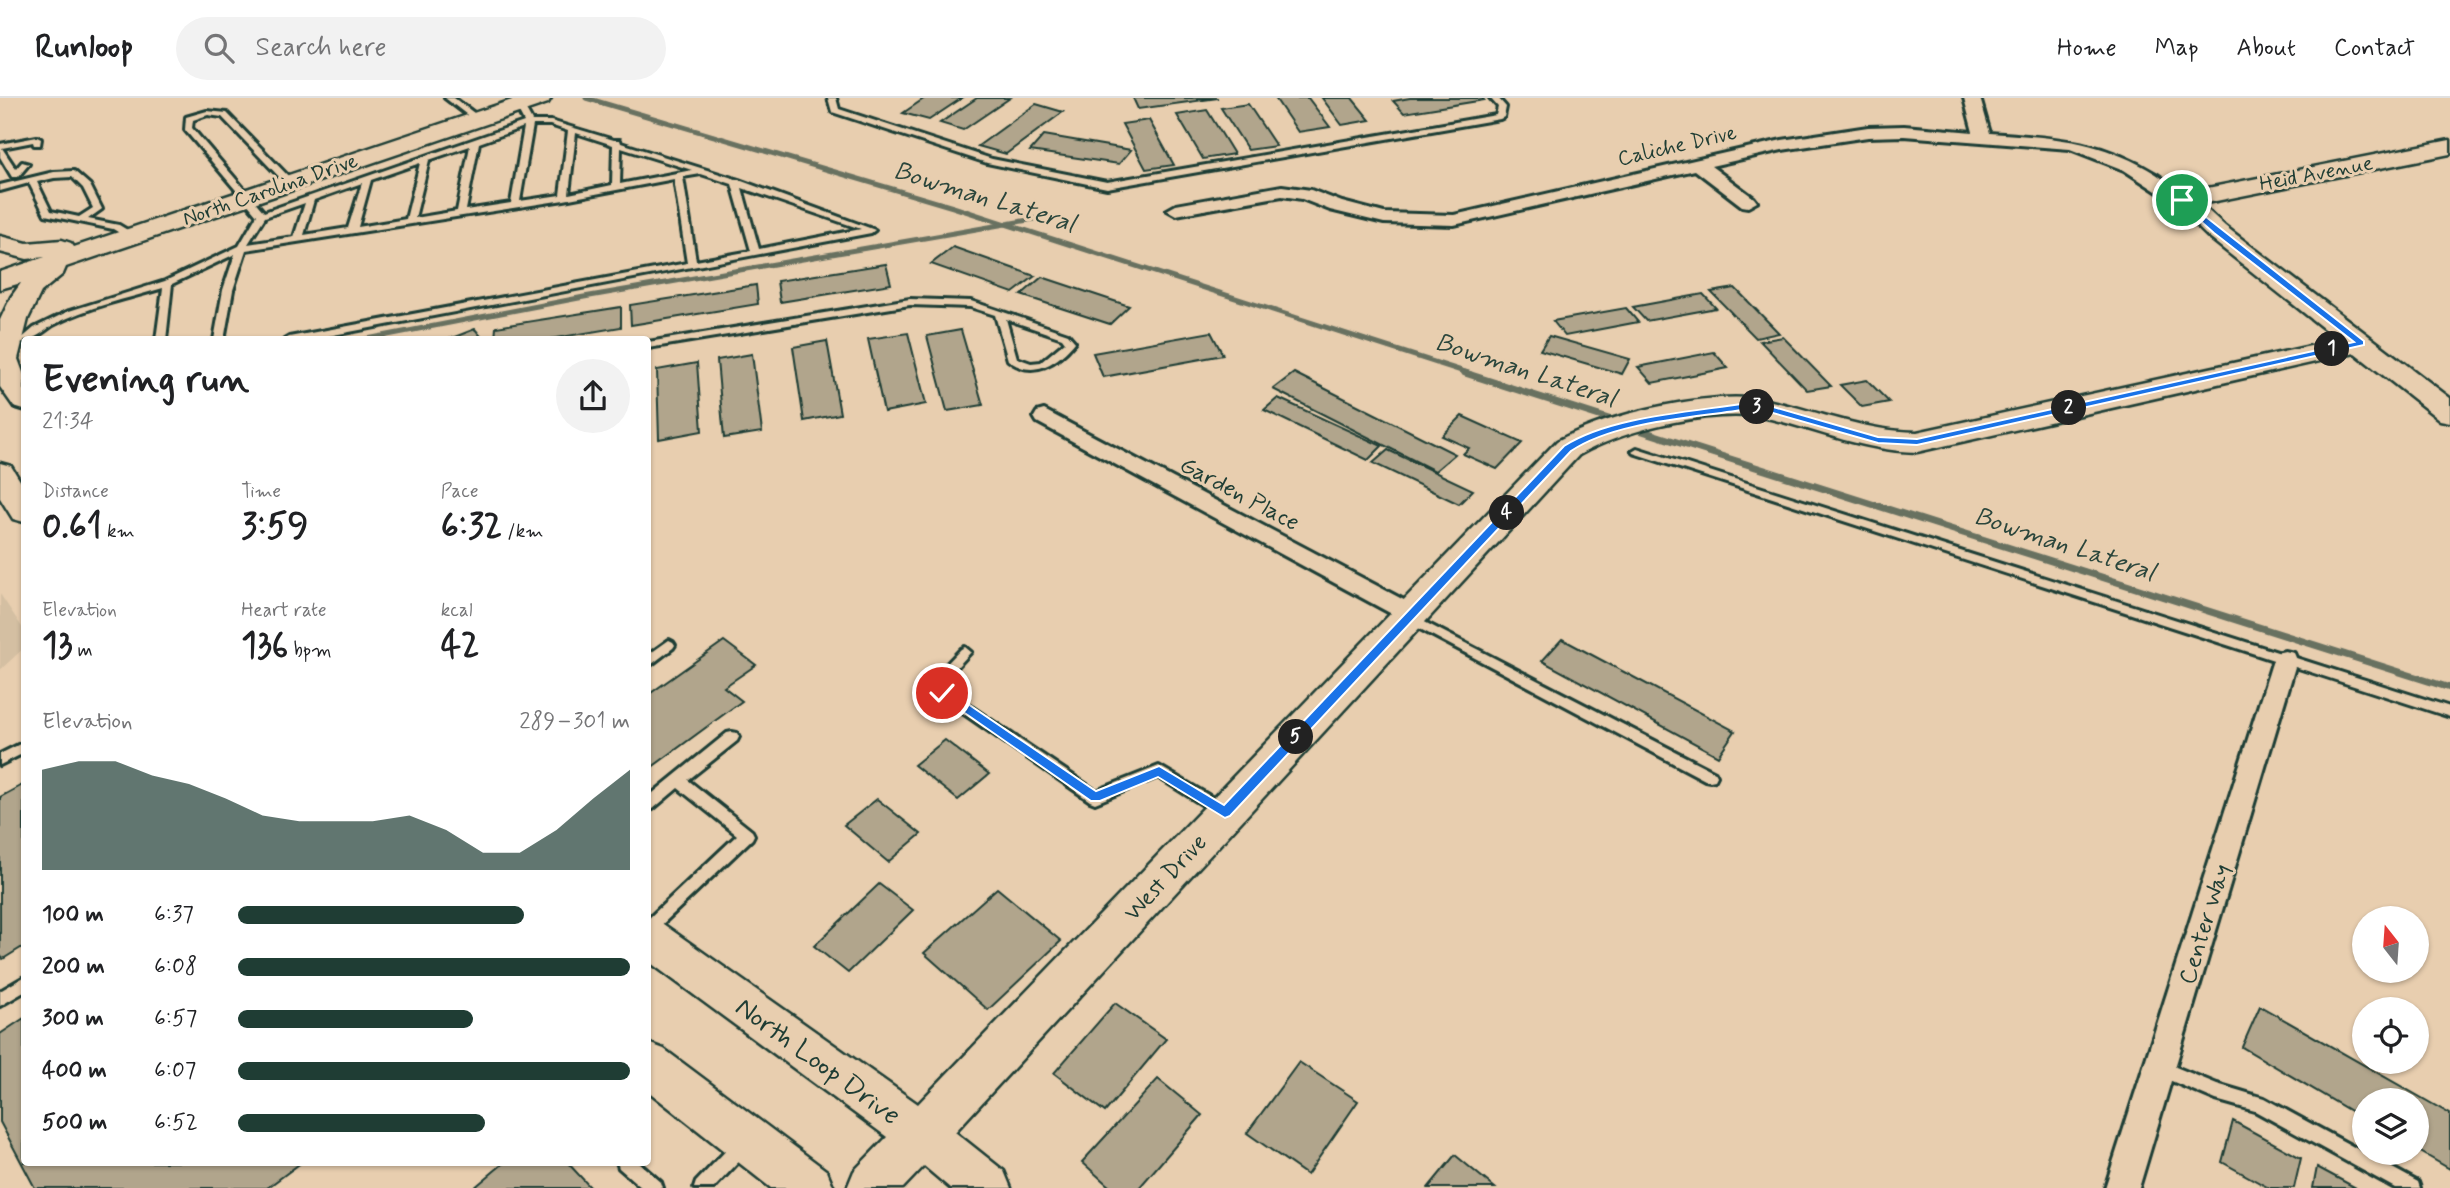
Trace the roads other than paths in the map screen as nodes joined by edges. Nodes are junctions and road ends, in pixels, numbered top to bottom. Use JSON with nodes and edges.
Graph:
{"nodes":[{"id":1,"x":449,"y":98,"type":"edge"},
{"id":2,"x":832,"y":98,"type":"edge"},
{"id":3,"x":1494,"y":98,"type":"edge"},
{"id":4,"x":1972,"y":98,"type":"edge"},
{"id":5,"x":532,"y":106,"type":"edge"},
{"id":6,"x":572,"y":129,"type":"junction"},
{"id":7,"x":476,"y":130,"type":"junction"},
{"id":8,"x":1983,"y":137,"type":"junction"},
{"id":9,"x":617,"y":142,"type":"junction"},
{"id":10,"x":37,"y":143,"type":"dead end"},
{"id":11,"x":1,"y":148,"type":"edge"},
{"id":12,"x":2446,"y":151,"type":"edge"},
{"id":13,"x":425,"y":159,"type":"junction"},
{"id":14,"x":25,"y":164,"type":"dead end"},
{"id":15,"x":1698,"y":164,"type":"junction"},
{"id":16,"x":702,"y":171,"type":"junction"},
{"id":17,"x":678,"y":175,"type":"junction"},
{"id":18,"x":16,"y":179,"type":"junction"},
{"id":19,"x":32,"y":180,"type":"junction"},
{"id":20,"x":367,"y":180,"type":"junction"},
{"id":21,"x":289,"y":182,"type":"junction"},
{"id":22,"x":736,"y":182,"type":"junction"},
{"id":23,"x":616,"y":187,"type":"junction"},
{"id":24,"x":0,"y":188,"type":"edge"},
{"id":25,"x":564,"y":197,"type":"junction"},
{"id":26,"x":310,"y":200,"type":"junction"},
{"id":27,"x":2182,"y":200,"type":"junction"},
{"id":28,"x":1748,"y":202,"type":"dead end"},
{"id":29,"x":515,"y":205,"type":"junction"},
{"id":30,"x":254,"y":206,"type":"junction"},
{"id":31,"x":1175,"y":210,"type":"dead end"},
{"id":32,"x":461,"y":213,"type":"junction"},
{"id":33,"x":80,"y":220,"type":"junction"},
{"id":34,"x":410,"y":222,"type":"junction"},
{"id":35,"x":352,"y":231,"type":"junction"},
{"id":36,"x":131,"y":236,"type":"junction"},
{"id":37,"x":298,"y":239,"type":"junction"},
{"id":38,"x":0,"y":244,"type":"edge"},
{"id":39,"x":241,"y":248,"type":"junction"},
{"id":40,"x":80,"y":253,"type":"junction"},
{"id":41,"x":756,"y":253,"type":"junction"},
{"id":42,"x":692,"y":265,"type":"junction"},
{"id":43,"x":0,"y":281,"type":"edge"},
{"id":44,"x":168,"y":283,"type":"junction"},
{"id":45,"x":999,"y":313,"type":"junction"},
{"id":46,"x":26,"y":336,"type":"edge"},
{"id":47,"x":162,"y":336,"type":"edge"},
{"id":48,"x":220,"y":336,"type":"edge"},
{"id":49,"x":310,"y":336,"type":"edge"},
{"id":50,"x":2361,"y":343,"type":"junction"},
{"id":51,"x":651,"y":345,"type":"edge"},
{"id":52,"x":13,"y":347,"type":"edge"},
{"id":53,"x":21,"y":397,"type":"edge"},
{"id":54,"x":2450,"y":413,"type":"edge"},
{"id":55,"x":1044,"y":417,"type":"dead end"},
{"id":56,"x":1623,"y":440,"type":"junction"},
{"id":57,"x":0,"y":473,"type":"edge"},
{"id":58,"x":21,"y":506,"type":"edge"},
{"id":59,"x":1410,"y":616,"type":"junction"},
{"id":60,"x":669,"y":645,"type":"dead end"},
{"id":61,"x":965,"y":652,"type":"dead end"},
{"id":62,"x":651,"y":659,"type":"edge"},
{"id":63,"x":2285,"y":660,"type":"junction"},
{"id":64,"x":2450,"y":712,"type":"edge"},
{"id":65,"x":732,"y":737,"type":"dead end"},
{"id":66,"x":21,"y":749,"type":"edge"},
{"id":67,"x":0,"y":760,"type":"edge"},
{"id":68,"x":1710,"y":776,"type":"dead end"},
{"id":69,"x":678,"y":780,"type":"junction"},
{"id":70,"x":651,"y":802,"type":"edge"},
{"id":71,"x":1225,"y":812,"type":"junction"},
{"id":72,"x":651,"y":925,"type":"edge"},
{"id":73,"x":651,"y":939,"type":"edge"},
{"id":74,"x":21,"y":986,"type":"edge"},
{"id":75,"x":0,"y":999,"type":"edge"},
{"id":76,"x":651,"y":1066,"type":"edge"},
{"id":77,"x":2161,"y":1069,"type":"junction"},
{"id":78,"x":921,"y":1134,"type":"junction"},
{"id":79,"x":748,"y":1140,"type":"junction"},
{"id":80,"x":630,"y":1166,"type":"edge"},
{"id":81,"x":655,"y":1188,"type":"edge"},
{"id":82,"x":702,"y":1188,"type":"edge"},
{"id":83,"x":810,"y":1188,"type":"edge"},
{"id":84,"x":871,"y":1188,"type":"edge"},
{"id":85,"x":987,"y":1188,"type":"edge"},
{"id":86,"x":2122,"y":1188,"type":"edge"},
{"id":87,"x":2412,"y":1188,"type":"edge"}],
"edges":[{"from":1,"to":7,"type":"lane"},
{"from":2,"to":3,"type":"lane"},
{"from":4,"to":8,"type":"street"},
{"from":5,"to":6,"type":"lane"},
{"from":5,"to":7,"type":"street","name":"North Carolina Drive"},
{"from":5,"to":29,"type":"lane"},
{"from":6,"to":9,"type":"lane"},
{"from":6,"to":25,"type":"lane"},
{"from":7,"to":13,"type":"lane"},
{"from":7,"to":21,"type":"street","name":"North Carolina Drive"},
{"from":7,"to":32,"type":"lane"},
{"from":8,"to":15,"type":"street","name":"Caliche Drive"},
{"from":8,"to":27,"type":"street","name":"Caliche Drive"},
{"from":9,"to":16,"type":"lane"},
{"from":9,"to":23,"type":"lane"},
{"from":10,"to":11,"type":"lane"},
{"from":11,"to":18,"type":"lane"},
{"from":12,"to":27,"type":"street","name":"Heid Avenue"},
{"from":13,"to":20,"type":"lane"},
{"from":13,"to":34,"type":"lane"},
{"from":14,"to":18,"type":"lane"},
{"from":15,"to":28,"type":"street"},
{"from":15,"to":31,"type":"street","name":"Caliche Drive"},
{"from":16,"to":17,"type":"lane"},
{"from":16,"to":22,"type":"lane"},
{"from":17,"to":23,"type":"lane"},
{"from":17,"to":42,"type":"lane"},
{"from":18,"to":19,"type":"lane"},
{"from":18,"to":24,"type":"lane"},
{"from":19,"to":33,"type":"lane"},
{"from":19,"to":33,"type":"lane"},
{"from":20,"to":26,"type":"lane"},
{"from":20,"to":35,"type":"lane"},
{"from":21,"to":30,"type":"street","name":"North Carolina Drive"},
{"from":21,"to":30,"type":"lane"},
{"from":22,"to":41,"type":"lane"},
{"from":22,"to":41,"type":"lane"},
{"from":23,"to":25,"type":"lane"},
{"from":25,"to":29,"type":"lane"},
{"from":26,"to":30,"type":"lane"},
{"from":26,"to":37,"type":"lane"},
{"from":27,"to":50,"type":"street"},
{"from":29,"to":32,"type":"lane"},
{"from":30,"to":36,"type":"street","name":"North Carolina Drive"},
{"from":30,"to":39,"type":"lane"},
{"from":32,"to":34,"type":"lane"},
{"from":33,"to":36,"type":"lane"},
{"from":34,"to":35,"type":"lane"},
{"from":35,"to":37,"type":"lane"},
{"from":36,"to":38,"type":"street"},
{"from":36,"to":40,"type":"street","name":"North Carolina Drive"},
{"from":37,"to":39,"type":"lane"},
{"from":39,"to":44,"type":"lane"},
{"from":39,"to":48,"type":"lane"},
{"from":40,"to":43,"type":"street","name":"North Carolina Drive"},
{"from":40,"to":52,"type":"street"},
{"from":41,"to":42,"type":"lane"},
{"from":42,"to":49,"type":"lane"},
{"from":44,"to":46,"type":"lane"},
{"from":44,"to":47,"type":"lane"},
{"from":45,"to":45,"type":"lane"},
{"from":45,"to":51,"type":"lane"},
{"from":50,"to":54,"type":"street"},
{"from":50,"to":56,"type":"street","name":"West Drive"},
{"from":52,"to":53,"type":"street"},
{"from":55,"to":59,"type":"street","name":"Garden Place"},
{"from":56,"to":59,"type":"street","name":"West Drive"},
{"from":56,"to":63,"type":"lane"},
{"from":57,"to":58,"type":"street"},
{"from":59,"to":68,"type":"lane"},
{"from":59,"to":71,"type":"street","name":"West Drive"},
{"from":60,"to":62,"type":"lane"},
{"from":61,"to":71,"type":"lane"},
{"from":63,"to":64,"type":"lane"},
{"from":63,"to":77,"type":"street","name":"Center Way"},
{"from":65,"to":69,"type":"lane"},
{"from":66,"to":67,"type":"lane"},
{"from":69,"to":70,"type":"lane"},
{"from":69,"to":72,"type":"lane"},
{"from":71,"to":78,"type":"street","name":"West Drive"},
{"from":73,"to":78,"type":"street","name":"North Loop Drive"},
{"from":74,"to":75,"type":"lane"},
{"from":76,"to":79,"type":"street"},
{"from":77,"to":86,"type":"street","name":"Center Way"},
{"from":77,"to":87,"type":"lane"},
{"from":78,"to":84,"type":"street","name":"West Drive"},
{"from":78,"to":85,"type":"street","name":"North Loop Drive"},
{"from":79,"to":82,"type":"lane"},
{"from":79,"to":83,"type":"street"},
{"from":80,"to":81,"type":"lane"}]}
